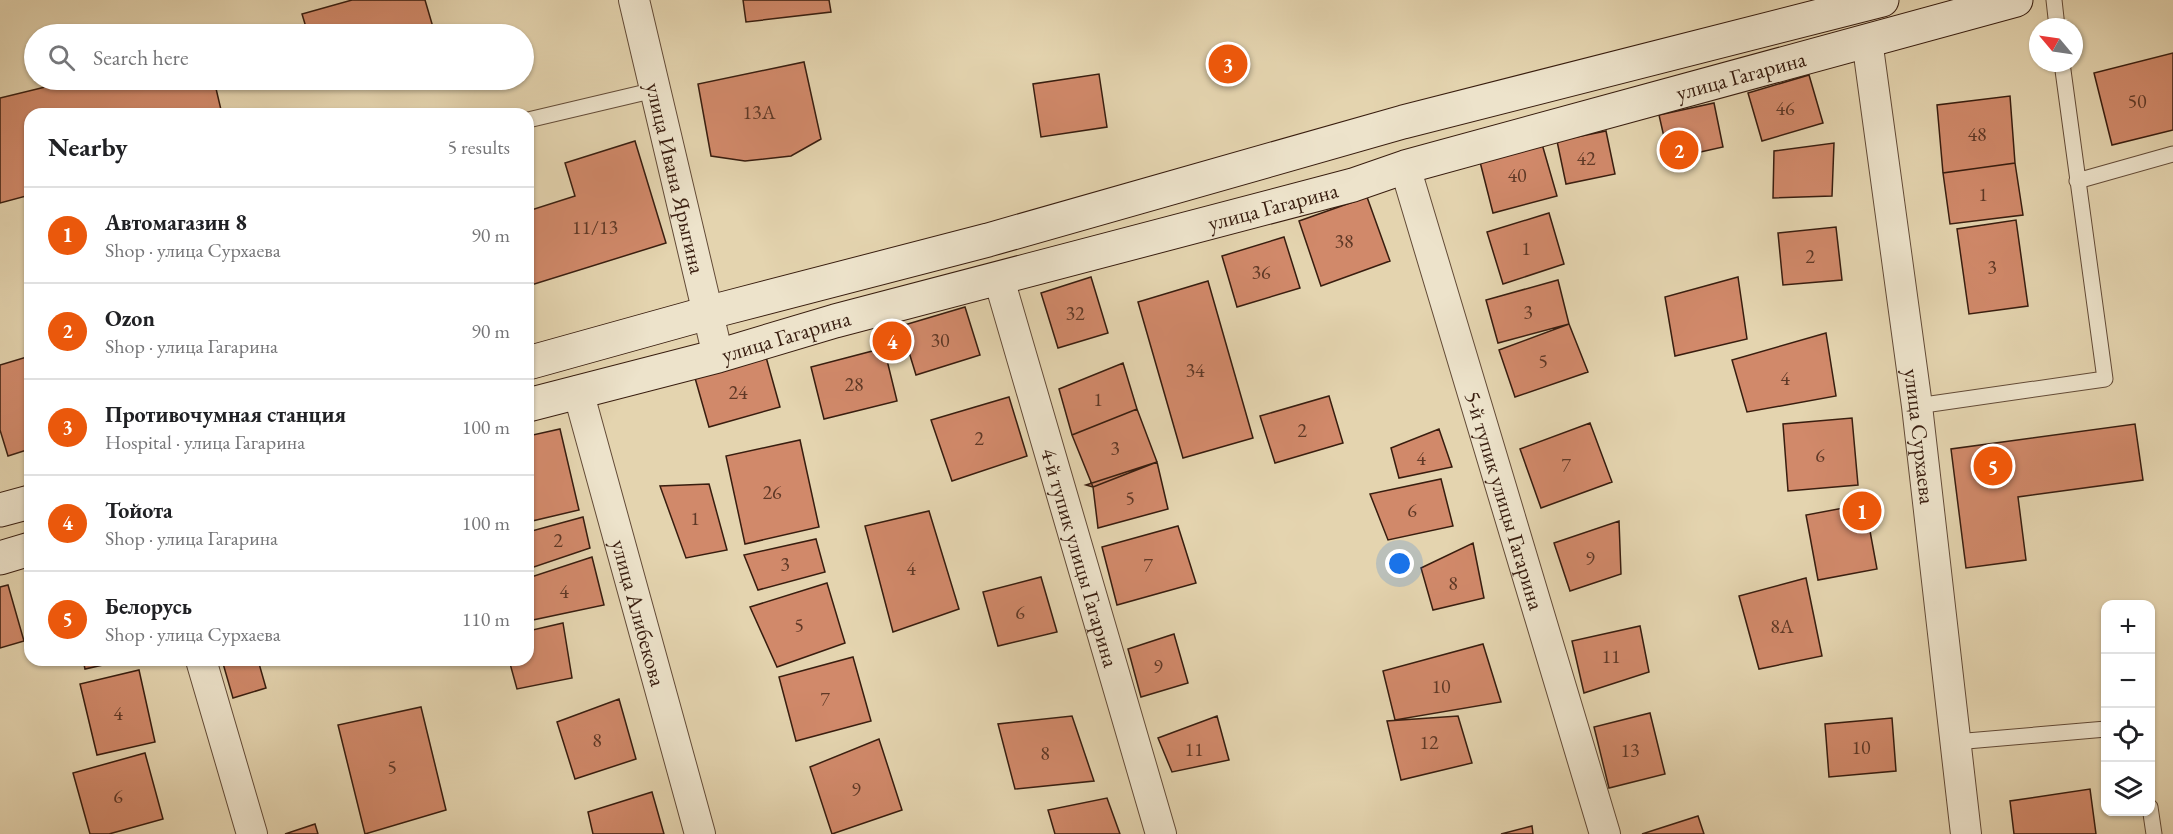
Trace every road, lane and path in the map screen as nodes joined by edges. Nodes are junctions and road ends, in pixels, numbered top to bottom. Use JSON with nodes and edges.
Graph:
{"nodes":[{"id":1,"x":634,"y":0,"type":"edge"},
{"id":2,"x":2016,"y":0,"type":"edge"},
{"id":3,"x":2054,"y":0,"type":"edge"},
{"id":4,"x":1869,"y":15,"type":"edge"},
{"id":5,"x":2056,"y":18,"type":"edge"},
{"id":6,"x":2063,"y":72,"type":"edge"},
{"id":7,"x":655,"y":90,"type":"junction"},
{"id":8,"x":534,"y":119,"type":"edge"},
{"id":9,"x":2173,"y":154,"type":"edge"},
{"id":10,"x":1405,"y":167,"type":"junction"},
{"id":11,"x":2077,"y":181,"type":"junction"},
{"id":12,"x":999,"y":279,"type":"junction"},
{"id":13,"x":707,"y":313,"type":"junction"},
{"id":14,"x":718,"y":356,"type":"junction"},
{"id":15,"x":534,"y":361,"type":"edge"},
{"id":16,"x":578,"y":391,"type":"junction"},
{"id":17,"x":534,"y":403,"type":"edge"},
{"id":18,"x":1917,"y":406,"type":"junction"},
{"id":19,"x":24,"y":504,"type":"edge"},
{"id":20,"x":0,"y":510,"type":"edge"},
{"id":21,"x":24,"y":551,"type":"edge"},
{"id":22,"x":0,"y":558,"type":"edge"},
{"id":23,"x":203,"y":666,"type":"edge"},
{"id":24,"x":2101,"y":729,"type":"edge"},
{"id":25,"x":1955,"y":742,"type":"junction"},
{"id":26,"x":2152,"y":816,"type":"edge"},
{"id":27,"x":252,"y":834,"type":"edge"},
{"id":28,"x":700,"y":834,"type":"edge"},
{"id":29,"x":1161,"y":834,"type":"edge"},
{"id":30,"x":1605,"y":834,"type":"edge"},
{"id":31,"x":1966,"y":834,"type":"edge"},
{"id":32,"x":2154,"y":834,"type":"edge"}],
"edges":[{"from":1,"to":7,"type":"street","name":"улица Ивана Ярыгина"},
{"from":2,"to":4,"type":"main road","name":"улица Гагарина"},
{"from":3,"to":5,"type":"lane"},
{"from":4,"to":10,"type":"main road","name":"улица Гагарина"},
{"from":4,"to":13,"type":"main road","name":"улица Гагарина"},
{"from":4,"to":18,"type":"street","name":"улица Сурхаева"},
{"from":6,"to":11,"type":"lane"},
{"from":7,"to":8,"type":"lane"},
{"from":7,"to":13,"type":"street","name":"улица Ивана Ярыгина"},
{"from":9,"to":11,"type":"lane"},
{"from":10,"to":12,"type":"main road","name":"улица Гагарина"},
{"from":10,"to":30,"type":"street","name":"5-й тупик улицы Гагарина"},
{"from":11,"to":18,"type":"lane"},
{"from":12,"to":14,"type":"main road","name":"улица Гагарина"},
{"from":12,"to":29,"type":"street","name":"4-й тупик улицы Гагарина"},
{"from":13,"to":14,"type":"street","name":"улица Ивана Ярыгина"},
{"from":13,"to":15,"type":"main road","name":"улица Гагарина"},
{"from":14,"to":16,"type":"main road","name":"улица Гагарина"},
{"from":16,"to":17,"type":"main road","name":"улица Гагарина"},
{"from":16,"to":28,"type":"street","name":"улица Алибекова"},
{"from":18,"to":25,"type":"street","name":"улица Сурхаева"},
{"from":19,"to":20,"type":"main road"},
{"from":21,"to":22,"type":"main road"},
{"from":23,"to":27,"type":"street"},
{"from":24,"to":25,"type":"lane"},
{"from":25,"to":31,"type":"street","name":"улица Сурхаева"},
{"from":26,"to":32,"type":"lane"}]}
